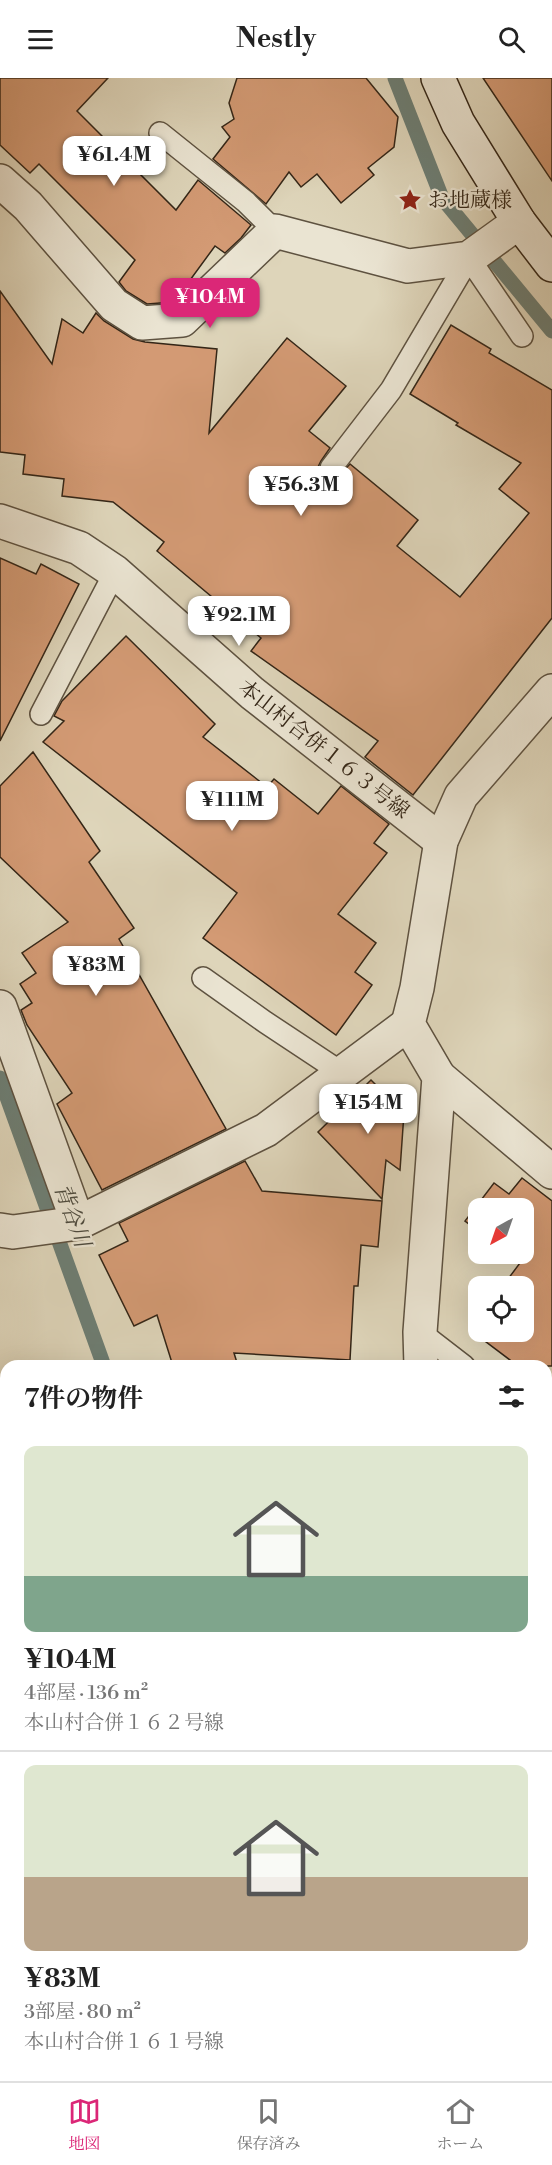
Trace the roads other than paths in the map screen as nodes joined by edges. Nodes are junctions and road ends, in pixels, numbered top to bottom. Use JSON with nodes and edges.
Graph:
{"nodes":[{"id":1,"x":438,"y":78,"type":"edge"},
{"id":2,"x":160,"y":133,"type":"dead end"},
{"id":3,"x":0,"y":181,"type":"edge"},
{"id":4,"x":519,"y":222,"type":"junction"},
{"id":5,"x":275,"y":231,"type":"junction"},
{"id":6,"x":469,"y":258,"type":"junction"},
{"id":7,"x":552,"y":265,"type":"edge"},
{"id":8,"x":522,"y":336,"type":"dead end"},
{"id":9,"x":331,"y":468,"type":"dead end"},
{"id":10,"x":0,"y":521,"type":"edge"},
{"id":11,"x":114,"y":572,"type":"junction"},
{"id":12,"x":552,"y":691,"type":"edge"},
{"id":13,"x":41,"y":714,"type":"dead end"},
{"id":14,"x":441,"y":841,"type":"junction"},
{"id":15,"x":203,"y":978,"type":"dead end"},
{"id":16,"x":0,"y":1007,"type":"edge"},
{"id":17,"x":408,"y":1024,"type":"junction"},
{"id":18,"x":342,"y":1073,"type":"junction"},
{"id":19,"x":439,"y":1077,"type":"junction"},
{"id":20,"x":552,"y":1172,"type":"edge"},
{"id":21,"x":78,"y":1223,"type":"junction"},
{"id":22,"x":7,"y":1231,"type":"edge"},
{"id":23,"x":420,"y":1332,"type":"junction"},
{"id":24,"x":421,"y":1360,"type":"edge"},
{"id":25,"x":456,"y":1360,"type":"edge"}],
"edges":[{"from":1,"to":4,"type":"street"},
{"from":2,"to":5,"type":"lane"},
{"from":3,"to":5,"type":"street"},
{"from":4,"to":6,"type":"street"},
{"from":4,"to":7,"type":"street"},
{"from":5,"to":6,"type":"street"},
{"from":6,"to":8,"type":"lane"},
{"from":6,"to":9,"type":"lane"},
{"from":10,"to":11,"type":"street","name":"本山村合併１６３号線"},
{"from":11,"to":13,"type":"lane"},
{"from":11,"to":14,"type":"street","name":"本山村合併１６３号線"},
{"from":12,"to":14,"type":"street"},
{"from":14,"to":17,"type":"street"},
{"from":15,"to":18,"type":"lane"},
{"from":16,"to":21,"type":"street"},
{"from":17,"to":18,"type":"street"},
{"from":17,"to":19,"type":"street"},
{"from":18,"to":21,"type":"street"},
{"from":19,"to":20,"type":"street"},
{"from":19,"to":23,"type":"street"},
{"from":21,"to":22,"type":"street"},
{"from":23,"to":24,"type":"street"},
{"from":23,"to":25,"type":"lane"}]}
